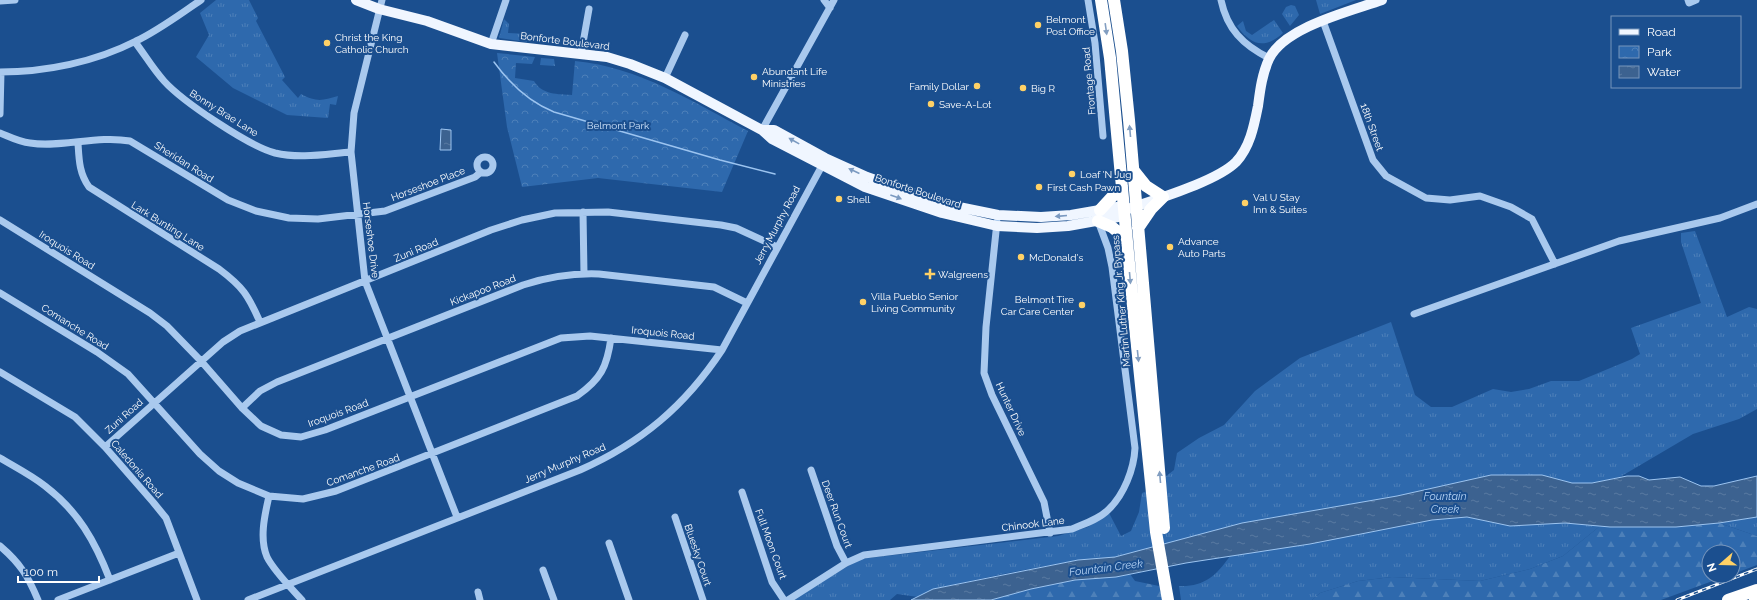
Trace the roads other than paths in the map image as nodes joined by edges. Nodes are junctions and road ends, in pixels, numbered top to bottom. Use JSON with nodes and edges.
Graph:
{"nodes":[{"id":1,"x":15,"y":0,"type":"edge"},
{"id":2,"x":201,"y":0,"type":"edge"},
{"id":3,"x":356,"y":0,"type":"edge"},
{"id":4,"x":506,"y":0,"type":"edge"},
{"id":5,"x":824,"y":0,"type":"edge"},
{"id":6,"x":834,"y":0,"type":"edge"},
{"id":7,"x":1088,"y":0,"type":"edge"},
{"id":8,"x":1101,"y":0,"type":"edge"},
{"id":9,"x":1114,"y":0,"type":"edge"},
{"id":10,"x":1221,"y":0,"type":"edge"},
{"id":11,"x":1382,"y":0,"type":"edge"},
{"id":12,"x":0,"y":1,"type":"edge"},
{"id":13,"x":381,"y":5,"type":"edge"},
{"id":14,"x":830,"y":8,"type":"junction"},
{"id":15,"x":589,"y":9,"type":"dead end"},
{"id":16,"x":1323,"y":21,"type":"junction"},
{"id":17,"x":685,"y":35,"type":"dead end"},
{"id":18,"x":135,"y":42,"type":"junction"},
{"id":19,"x":491,"y":44,"type":"junction"},
{"id":20,"x":581,"y":54,"type":"junction"},
{"id":21,"x":1269,"y":58,"type":"junction"},
{"id":22,"x":1,"y":72,"type":"edge"},
{"id":23,"x":665,"y":78,"type":"junction"},
{"id":24,"x":0,"y":114,"type":"edge"},
{"id":25,"x":762,"y":130,"type":"junction"},
{"id":26,"x":0,"y":133,"type":"edge"},
{"id":27,"x":1103,"y":136,"type":"dead end"},
{"id":28,"x":78,"y":142,"type":"junction"},
{"id":29,"x":351,"y":152,"type":"junction"},
{"id":30,"x":824,"y":161,"type":"junction"},
{"id":31,"x":1134,"y":170,"type":"junction"},
{"id":32,"x":481,"y":172,"type":"dead end"},
{"id":33,"x":1122,"y":186,"type":"junction"},
{"id":34,"x":1163,"y":197,"type":"junction"},
{"id":35,"x":1757,"y":204,"type":"edge"},
{"id":36,"x":1137,"y":206,"type":"junction"},
{"id":37,"x":1124,"y":210,"type":"junction"},
{"id":38,"x":583,"y":212,"type":"junction"},
{"id":39,"x":356,"y":214,"type":"junction"},
{"id":40,"x":998,"y":215,"type":"junction"},
{"id":41,"x":1099,"y":215,"type":"junction"},
{"id":42,"x":0,"y":220,"type":"edge"},
{"id":43,"x":997,"y":226,"type":"junction"},
{"id":44,"x":1138,"y":228,"type":"junction"},
{"id":45,"x":1126,"y":239,"type":"junction"},
{"id":46,"x":777,"y":247,"type":"junction"},
{"id":47,"x":1554,"y":264,"type":"junction"},
{"id":48,"x":584,"y":274,"type":"junction"},
{"id":49,"x":365,"y":281,"type":"junction"},
{"id":50,"x":0,"y":292,"type":"edge"},
{"id":51,"x":747,"y":303,"type":"junction"},
{"id":52,"x":1414,"y":314,"type":"dead end"},
{"id":53,"x":260,"y":322,"type":"junction"},
{"id":54,"x":611,"y":338,"type":"junction"},
{"id":55,"x":387,"y":339,"type":"junction"},
{"id":56,"x":722,"y":350,"type":"junction"},
{"id":57,"x":201,"y":361,"type":"junction"},
{"id":58,"x":0,"y":372,"type":"edge"},
{"id":59,"x":410,"y":396,"type":"junction"},
{"id":60,"x":155,"y":402,"type":"junction"},
{"id":61,"x":242,"y":408,"type":"junction"},
{"id":62,"x":105,"y":447,"type":"junction"},
{"id":63,"x":433,"y":454,"type":"junction"},
{"id":64,"x":0,"y":458,"type":"edge"},
{"id":65,"x":811,"y":470,"type":"dead end"},
{"id":66,"x":742,"y":492,"type":"dead end"},
{"id":67,"x":269,"y":496,"type":"junction"},
{"id":68,"x":458,"y":517,"type":"junction"},
{"id":69,"x":674,"y":518,"type":"dead end"},
{"id":70,"x":1160,"y":531,"type":"junction"},
{"id":71,"x":1050,"y":533,"type":"junction"},
{"id":72,"x":609,"y":543,"type":"dead end"},
{"id":73,"x":0,"y":546,"type":"edge"},
{"id":74,"x":179,"y":552,"type":"junction"},
{"id":75,"x":846,"y":563,"type":"junction"},
{"id":76,"x":544,"y":570,"type":"dead end"},
{"id":77,"x":110,"y":580,"type":"junction"},
{"id":78,"x":288,"y":584,"type":"junction"},
{"id":79,"x":1757,"y":590,"type":"edge"},
{"id":80,"x":478,"y":592,"type":"dead end"},
{"id":81,"x":38,"y":600,"type":"edge"},
{"id":82,"x":58,"y":600,"type":"edge"},
{"id":83,"x":197,"y":600,"type":"edge"},
{"id":84,"x":248,"y":600,"type":"edge"},
{"id":85,"x":302,"y":600,"type":"edge"},
{"id":86,"x":480,"y":600,"type":"edge"},
{"id":87,"x":554,"y":600,"type":"edge"},
{"id":88,"x":629,"y":600,"type":"edge"},
{"id":89,"x":703,"y":600,"type":"edge"},
{"id":90,"x":784,"y":600,"type":"edge"},
{"id":91,"x":788,"y":600,"type":"edge"},
{"id":92,"x":1168,"y":600,"type":"edge"},
{"id":93,"x":1176,"y":600,"type":"edge"},
{"id":94,"x":1728,"y":600,"type":"edge"}],
"edges":[{"from":1,"to":12,"type":"street"},
{"from":2,"to":18,"type":"street"},
{"from":3,"to":13,"type":"main road","name":"Bonforte Boulevard"},
{"from":4,"to":19,"type":"street"},
{"from":5,"to":14,"type":"street"},
{"from":6,"to":14,"type":"street"},
{"from":7,"to":27,"type":"street","name":"Frontage Road"},
{"from":8,"to":33,"type":"highway","name":"Martin Luther King Jr. Bypass","one_way":true},
{"from":31,"to":9,"type":"highway","name":"Martin Luther King Jr. Bypass","one_way":true},
{"from":10,"to":21,"type":"street"},
{"from":11,"to":16,"type":"main road"},
{"from":13,"to":19,"type":"main road","name":"Bonforte Boulevard"},
{"from":13,"to":29,"type":"street","name":"Horseshoe Drive"},
{"from":14,"to":25,"type":"street"},
{"from":15,"to":20,"type":"street"},
{"from":16,"to":21,"type":"main road"},
{"from":16,"to":47,"type":"street","name":"18th Street"},
{"from":17,"to":23,"type":"street"},
{"from":18,"to":22,"type":"street"},
{"from":18,"to":29,"type":"street","name":"Bonny Brae Lane"},
{"from":19,"to":20,"type":"main road","name":"Bonforte Boulevard"},
{"from":20,"to":23,"type":"main road","name":"Bonforte Boulevard"},
{"from":21,"to":34,"type":"main road","name":"Bonforte Boulevard"},
{"from":22,"to":24,"type":"street"},
{"from":23,"to":25,"type":"main road","name":"Bonforte Boulevard"},
{"from":25,"to":30,"type":"main road","name":"Bonforte Boulevard"},
{"from":26,"to":28,"type":"street","name":"Sheridan Road"},
{"from":28,"to":39,"type":"street","name":"Sheridan Road"},
{"from":28,"to":53,"type":"street","name":"Lark Bunting Lane"},
{"from":29,"to":39,"type":"street","name":"Horseshoe Drive"},
{"from":40,"to":30,"type":"main road","name":"Bonforte Boulevard","one_way":true},
{"from":30,"to":43,"type":"main road","name":"Bonforte Boulevard","one_way":true},
{"from":30,"to":46,"type":"street","name":"Jerry Murphy Road"},
{"from":31,"to":34,"type":"highway"},
{"from":31,"to":36,"type":"highway","name":"Martin Luther King Jr. Bypass"},
{"from":32,"to":39,"type":"street","name":"Horseshoe Place"},
{"from":33,"to":37,"type":"highway","name":"Martin Luther King Jr. Bypass"},
{"from":33,"to":41,"type":"highway"},
{"from":34,"to":36,"type":"main road","name":"Bonforte Boulevard"},
{"from":34,"to":44,"type":"highway"},
{"from":35,"to":47,"type":"street"},
{"from":36,"to":37,"type":"main road","name":"Bonforte Boulevard"},
{"from":36,"to":44,"type":"highway","name":"Martin Luther King Jr. Bypass"},
{"from":37,"to":41,"type":"main road","name":"Bonforte Boulevard"},
{"from":37,"to":45,"type":"highway","name":"Martin Luther King Jr. Bypass"},
{"from":38,"to":46,"type":"street","name":"Zuni Road"},
{"from":38,"to":48,"type":"street"},
{"from":38,"to":49,"type":"street","name":"Zuni Road"},
{"from":39,"to":49,"type":"street","name":"Horseshoe Drive"},
{"from":41,"to":40,"type":"main road","name":"Bonforte Boulevard","one_way":true},
{"from":40,"to":43,"type":"street","name":"Hunter Drive"},
{"from":41,"to":43,"type":"main road","name":"Bonforte Boulevard"},
{"from":41,"to":45,"type":"highway"},
{"from":41,"to":71,"type":"street","name":"Chinook Lane"},
{"from":42,"to":57,"type":"street","name":"Iroquois Road"},
{"from":43,"to":71,"type":"street","name":"Hunter Drive"},
{"from":70,"to":44,"type":"highway","name":"Martin Luther King Jr. Bypass","one_way":true},
{"from":45,"to":70,"type":"highway","name":"Martin Luther King Jr. Bypass","one_way":true},
{"from":46,"to":51,"type":"street","name":"Jerry Murphy Road"},
{"from":47,"to":52,"type":"street"},
{"from":48,"to":51,"type":"street","name":"Kickapoo Road"},
{"from":48,"to":55,"type":"street","name":"Kickapoo Road"},
{"from":49,"to":53,"type":"street","name":"Zuni Road"},
{"from":49,"to":55,"type":"street","name":"Horseshoe Drive"},
{"from":50,"to":60,"type":"street","name":"Comanche Road"},
{"from":51,"to":56,"type":"street","name":"Jerry Murphy Road"},
{"from":53,"to":57,"type":"street","name":"Zuni Road"},
{"from":54,"to":56,"type":"street","name":"Iroquois Road"},
{"from":54,"to":59,"type":"street","name":"Iroquois Road"},
{"from":54,"to":63,"type":"street","name":"Comanche Road"},
{"from":55,"to":59,"type":"street","name":"Horseshoe Drive"},
{"from":55,"to":61,"type":"street","name":"Kickapoo Road"},
{"from":56,"to":68,"type":"street","name":"Jerry Murphy Road"},
{"from":57,"to":60,"type":"street","name":"Zuni Road"},
{"from":57,"to":61,"type":"street","name":"Iroquois Road"},
{"from":58,"to":62,"type":"street","name":"Caledonia Road"},
{"from":59,"to":61,"type":"street","name":"Iroquois Road"},
{"from":59,"to":63,"type":"street","name":"Horseshoe Drive"},
{"from":60,"to":62,"type":"street","name":"Zuni Road"},
{"from":60,"to":67,"type":"street","name":"Comanche Road"},
{"from":62,"to":74,"type":"street","name":"Caledonia Road"},
{"from":63,"to":67,"type":"street","name":"Comanche Road"},
{"from":63,"to":68,"type":"street","name":"Horseshoe Drive"},
{"from":64,"to":77,"type":"street"},
{"from":65,"to":75,"type":"street","name":"Deer Run Court"},
{"from":66,"to":90,"type":"street","name":"Full Moon Court"},
{"from":67,"to":78,"type":"street"},
{"from":68,"to":78,"type":"street","name":"Jerry Murphy Road"},
{"from":69,"to":89,"type":"street","name":"Bluesky Court"},
{"from":70,"to":92,"type":"highway","name":"Martin Luther King Jr. Bypass"},
{"from":70,"to":93,"type":"highway","name":"Martin Luther King Jr. Bypass"},
{"from":71,"to":75,"type":"street","name":"Chinook Lane"},
{"from":72,"to":88,"type":"street"},
{"from":73,"to":81,"type":"street"},
{"from":74,"to":77,"type":"street"},
{"from":74,"to":83,"type":"street","name":"Caledonia Road"},
{"from":75,"to":91,"type":"street","name":"Chinook Lane"},
{"from":76,"to":87,"type":"street"},
{"from":77,"to":82,"type":"street"},
{"from":78,"to":84,"type":"street","name":"Jerry Murphy Road"},
{"from":78,"to":85,"type":"street"},
{"from":79,"to":94,"type":"highway"},
{"from":80,"to":86,"type":"street"}]}
